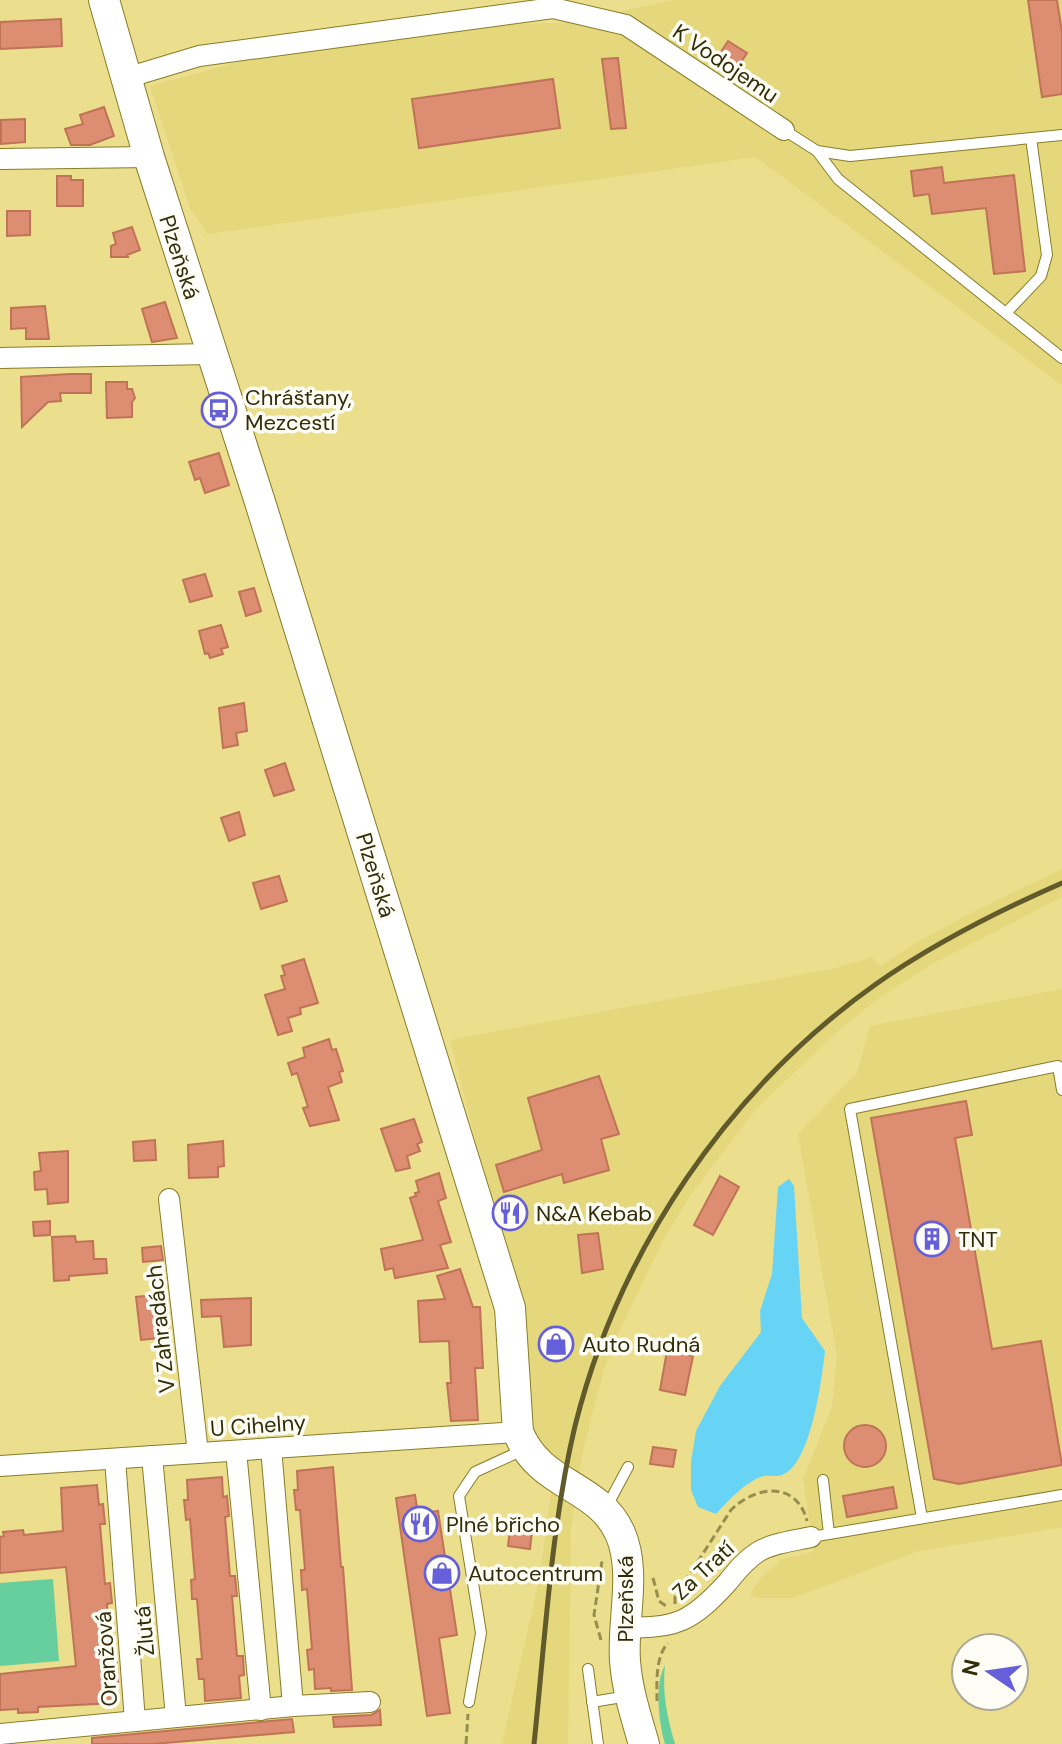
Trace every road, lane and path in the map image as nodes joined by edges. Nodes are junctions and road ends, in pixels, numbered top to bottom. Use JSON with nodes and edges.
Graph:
{"nodes":[{"id":1,"x":104,"y":0,"type":"edge"},
{"id":2,"x":126,"y":78,"type":"junction"},
{"id":3,"x":784,"y":130,"type":"joint"},
{"id":4,"x":1062,"y":135,"type":"edge"},
{"id":5,"x":1031,"y":138,"type":"junction"},
{"id":6,"x":817,"y":151,"type":"junction"},
{"id":7,"x":149,"y":157,"type":"junction"},
{"id":8,"x":0,"y":159,"type":"edge"},
{"id":9,"x":1006,"y":313,"type":"junction"},
{"id":10,"x":211,"y":354,"type":"junction"},
{"id":11,"x":0,"y":358,"type":"edge"},
{"id":12,"x":1062,"y":358,"type":"edge"},
{"id":13,"x":1062,"y":1090,"type":"edge"},
{"id":14,"x":169,"y":1199,"type":"dead end"},
{"id":15,"x":522,"y":1441,"type":"junction"},
{"id":16,"x":271,"y":1448,"type":"junction"},
{"id":17,"x":236,"y":1451,"type":"junction"},
{"id":18,"x":198,"y":1453,"type":"junction"},
{"id":19,"x":152,"y":1456,"type":"junction"},
{"id":20,"x":115,"y":1459,"type":"junction"},
{"id":21,"x":0,"y":1466,"type":"edge"},
{"id":22,"x":628,"y":1467,"type":"dead end"},
{"id":23,"x":823,"y":1480,"type":"dead end"},
{"id":24,"x":1062,"y":1495,"type":"edge"},
{"id":25,"x":605,"y":1510,"type":"junction"},
{"id":26,"x":922,"y":1518,"type":"junction"},
{"id":27,"x":828,"y":1520,"type":"junction"},
{"id":28,"x":811,"y":1530,"type":"junction"},
{"id":29,"x":603,"y":1559,"type":"dead end"},
{"id":30,"x":652,"y":1574,"type":"dead end"},
{"id":31,"x":625,"y":1627,"type":"junction"},
{"id":32,"x":670,"y":1642,"type":"dead end"},
{"id":33,"x":604,"y":1653,"type":"dead end"},
{"id":34,"x":588,"y":1669,"type":"dead end"},
{"id":35,"x":370,"y":1702,"type":"dead end"},
{"id":36,"x":469,"y":1702,"type":"joint"},
{"id":37,"x":592,"y":1702,"type":"junction"},
{"id":38,"x":293,"y":1706,"type":"junction"},
{"id":39,"x":261,"y":1710,"type":"junction"},
{"id":40,"x":176,"y":1717,"type":"junction"},
{"id":41,"x":642,"y":1718,"type":"edge"},
{"id":42,"x":135,"y":1721,"type":"junction"},
{"id":43,"x":0,"y":1734,"type":"edge"},
{"id":44,"x":466,"y":1744,"type":"edge"},
{"id":45,"x":598,"y":1744,"type":"edge"}],
"edges":[{"from":1,"to":2,"type":"main road","name":"Plzeňská"},
{"from":2,"to":3,"type":"street","name":"K Vodojemu"},
{"from":2,"to":7,"type":"main road","name":"Plzeňská"},
{"from":3,"to":6,"type":"lane"},
{"from":4,"to":5,"type":"lane"},
{"from":5,"to":6,"type":"lane"},
{"from":5,"to":9,"type":"lane"},
{"from":6,"to":9,"type":"lane"},
{"from":7,"to":8,"type":"street"},
{"from":7,"to":10,"type":"main road","name":"Plzeňská"},
{"from":9,"to":12,"type":"lane"},
{"from":10,"to":11,"type":"street"},
{"from":10,"to":15,"type":"main road","name":"Plzeňská"},
{"from":13,"to":26,"type":"lane"},
{"from":14,"to":18,"type":"street","name":"V Zahradách"},
{"from":15,"to":16,"type":"street","name":"U Cihelny"},
{"from":15,"to":25,"type":"main road","name":"Plzeňská"},
{"from":15,"to":36,"type":"lane"},
{"from":16,"to":17,"type":"street","name":"U Cihelny"},
{"from":16,"to":38,"type":"street"},
{"from":17,"to":18,"type":"street","name":"U Cihelny"},
{"from":17,"to":39,"type":"street"},
{"from":18,"to":19,"type":"street","name":"U Cihelny"},
{"from":19,"to":20,"type":"street","name":"U Cihelny"},
{"from":19,"to":40,"type":"street","name":"Žlutá"},
{"from":20,"to":21,"type":"street","name":"U Cihelny"},
{"from":20,"to":42,"type":"street","name":"Oranžová"},
{"from":22,"to":25,"type":"lane"},
{"from":23,"to":27,"type":"lane"},
{"from":24,"to":26,"type":"lane"},
{"from":25,"to":31,"type":"main road","name":"Plzeňská"},
{"from":26,"to":28,"type":"lane"},
{"from":27,"to":28,"type":"lane"},
{"from":27,"to":28,"type":"path"},
{"from":28,"to":30,"type":"path"},
{"from":28,"to":31,"type":"street","name":"Za Tratí"},
{"from":29,"to":33,"type":"path"},
{"from":31,"to":41,"type":"main road","name":"Plzeňská"},
{"from":32,"to":41,"type":"path"},
{"from":34,"to":37,"type":"lane"},
{"from":35,"to":38,"type":"street"},
{"from":36,"to":44,"type":"path"},
{"from":37,"to":41,"type":"lane"},
{"from":37,"to":45,"type":"lane"},
{"from":38,"to":39,"type":"street"},
{"from":39,"to":40,"type":"street"},
{"from":40,"to":42,"type":"street"},
{"from":42,"to":43,"type":"street","name":"Oranžová"}]}
